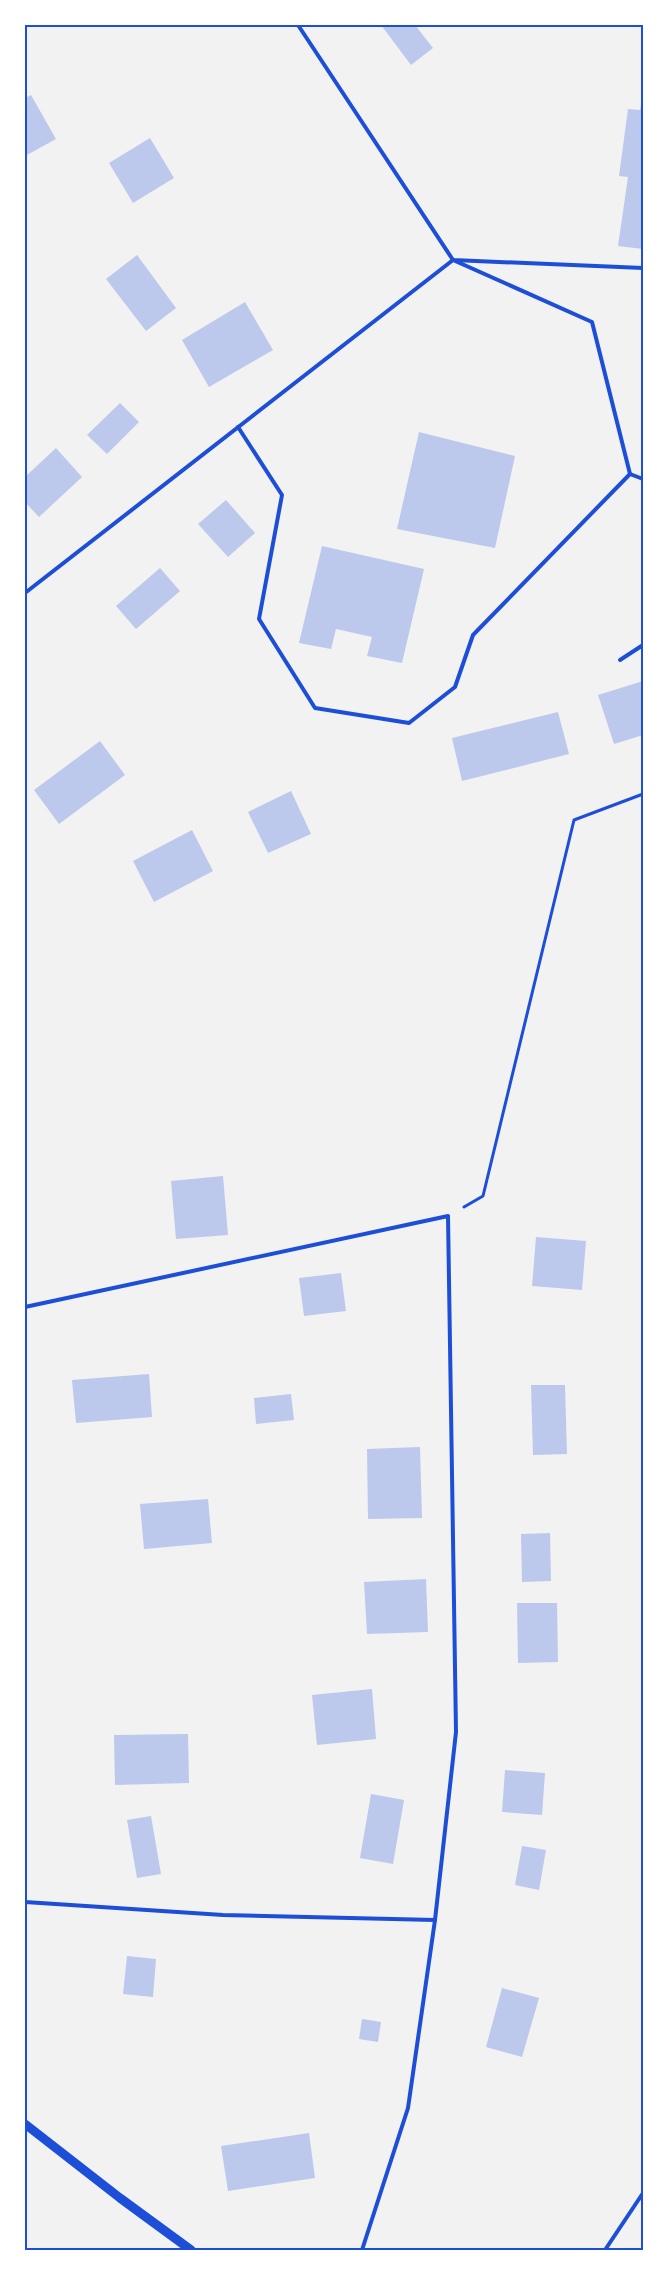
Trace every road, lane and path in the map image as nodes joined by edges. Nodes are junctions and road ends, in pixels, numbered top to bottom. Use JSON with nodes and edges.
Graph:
{"nodes":[{"id":1,"x":298,"y":25,"type":"edge"},
{"id":2,"x":454,"y":260,"type":"junction"},
{"id":3,"x":643,"y":268,"type":"edge"},
{"id":4,"x":238,"y":427,"type":"junction"},
{"id":5,"x":630,"y":474,"type":"junction"},
{"id":6,"x":643,"y":480,"type":"edge"},
{"id":7,"x":25,"y":593,"type":"edge"},
{"id":8,"x":643,"y":645,"type":"edge"},
{"id":9,"x":620,"y":660,"type":"dead end"},
{"id":10,"x":643,"y":794,"type":"edge"},
{"id":11,"x":448,"y":1216,"type":"junction"},
{"id":12,"x":25,"y":1307,"type":"edge"},
{"id":13,"x":25,"y":1902,"type":"edge"},
{"id":14,"x":435,"y":1920,"type":"junction"},
{"id":15,"x":25,"y":2124,"type":"edge"},
{"id":16,"x":643,"y":2193,"type":"edge"},
{"id":17,"x":191,"y":2250,"type":"edge"},
{"id":18,"x":362,"y":2250,"type":"edge"},
{"id":19,"x":605,"y":2250,"type":"edge"}],
"edges":[{"from":1,"to":2,"type":"lane"},
{"from":2,"to":3,"type":"lane"},
{"from":2,"to":4,"type":"lane"},
{"from":2,"to":5,"type":"lane"},
{"from":4,"to":5,"type":"lane"},
{"from":4,"to":7,"type":"lane"},
{"from":5,"to":6,"type":"lane"},
{"from":8,"to":9,"type":"lane"},
{"from":10,"to":11,"type":"path"},
{"from":11,"to":12,"type":"lane"},
{"from":11,"to":14,"type":"lane"},
{"from":13,"to":14,"type":"lane"},
{"from":14,"to":18,"type":"lane"},
{"from":15,"to":17,"type":"street"},
{"from":16,"to":19,"type":"lane"}]}
